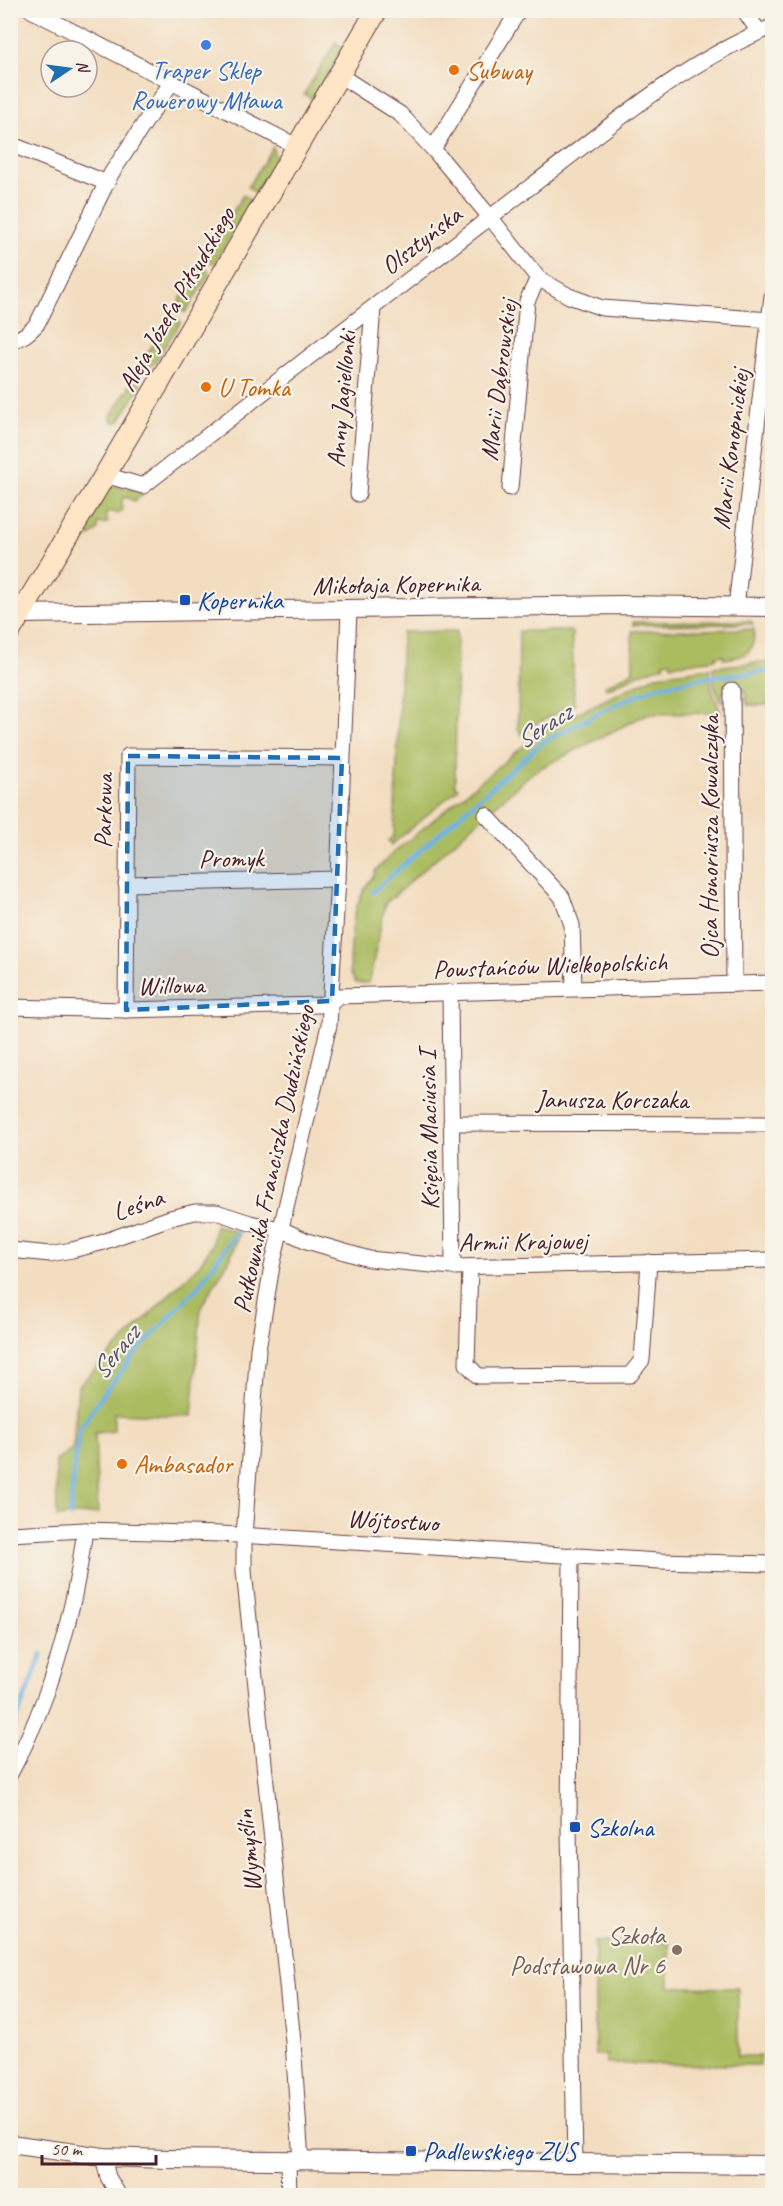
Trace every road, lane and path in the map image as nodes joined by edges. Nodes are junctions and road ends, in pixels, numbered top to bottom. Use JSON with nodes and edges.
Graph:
{"nodes":[{"id":1,"x":30,"y":10,"type":"edge"},
{"id":2,"x":377,"y":10,"type":"edge"},
{"id":3,"x":519,"y":10,"type":"edge"},
{"id":4,"x":744,"y":10,"type":"edge"},
{"id":5,"x":766,"y":29,"type":"edge"},
{"id":6,"x":339,"y":75,"type":"junction"},
{"id":7,"x":171,"y":83,"type":"junction"},
{"id":8,"x":10,"y":144,"type":"edge"},
{"id":9,"x":296,"y":146,"type":"junction"},
{"id":10,"x":433,"y":149,"type":"junction"},
{"id":11,"x":107,"y":183,"type":"junction"},
{"id":12,"x":490,"y":217,"type":"junction"},
{"id":13,"x":538,"y":278,"type":"junction"},
{"id":14,"x":772,"y":296,"type":"edge"},
{"id":15,"x":373,"y":308,"type":"junction"},
{"id":16,"x":771,"y":320,"type":"edge"},
{"id":17,"x":10,"y":339,"type":"edge"},
{"id":18,"x":105,"y":475,"type":"junction"},
{"id":19,"x":510,"y":488,"type":"dead end"},
{"id":20,"x":358,"y":494,"type":"dead end"},
{"id":21,"x":736,"y":607,"type":"junction"},
{"id":22,"x":772,"y":607,"type":"edge"},
{"id":23,"x":349,"y":610,"type":"junction"},
{"id":24,"x":13,"y":618,"type":"edge"},
{"id":25,"x":732,"y":690,"type":"dead end"},
{"id":26,"x":342,"y":758,"type":"junction"},
{"id":27,"x":486,"y":815,"type":"dead end"},
{"id":28,"x":338,"y":879,"type":"junction"},
{"id":29,"x":126,"y":884,"type":"junction"},
{"id":30,"x":772,"y":983,"type":"edge"},
{"id":31,"x":734,"y":984,"type":"junction"},
{"id":32,"x":574,"y":988,"type":"junction"},
{"id":33,"x":450,"y":992,"type":"junction"},
{"id":34,"x":332,"y":1001,"type":"junction"},
{"id":35,"x":10,"y":1007,"type":"edge"},
{"id":36,"x":126,"y":1010,"type":"junction"},
{"id":37,"x":451,"y":1123,"type":"junction"},
{"id":38,"x":772,"y":1124,"type":"edge"},
{"id":39,"x":280,"y":1229,"type":"junction"},
{"id":40,"x":10,"y":1250,"type":"edge"},
{"id":41,"x":772,"y":1260,"type":"edge"},
{"id":42,"x":649,"y":1262,"type":"junction"},
{"id":43,"x":453,"y":1267,"type":"junction"},
{"id":44,"x":470,"y":1267,"type":"junction"},
{"id":45,"x":85,"y":1530,"type":"junction"},
{"id":46,"x":10,"y":1534,"type":"edge"},
{"id":47,"x":244,"y":1536,"type":"junction"},
{"id":48,"x":571,"y":1556,"type":"junction"},
{"id":49,"x":772,"y":1564,"type":"edge"},
{"id":50,"x":10,"y":1774,"type":"edge"},
{"id":51,"x":10,"y":2144,"type":"edge"},
{"id":52,"x":103,"y":2157,"type":"junction"},
{"id":53,"x":295,"y":2161,"type":"junction"},
{"id":54,"x":575,"y":2164,"type":"junction"},
{"id":55,"x":772,"y":2165,"type":"edge"},
{"id":56,"x":119,"y":2196,"type":"edge"},
{"id":57,"x":289,"y":2196,"type":"edge"}],
"edges":[{"from":1,"to":7,"type":"street"},
{"from":2,"to":6,"type":"main road","name":"Aleja Józefa Piłsudskiego"},
{"from":3,"to":10,"type":"street"},
{"from":4,"to":5,"type":"street"},
{"from":5,"to":12,"type":"street","name":"Olsztyńska"},
{"from":6,"to":9,"type":"main road","name":"Aleja Józefa Piłsudskiego"},
{"from":6,"to":10,"type":"street"},
{"from":7,"to":9,"type":"street"},
{"from":7,"to":11,"type":"street"},
{"from":8,"to":11,"type":"street"},
{"from":9,"to":18,"type":"main road","name":"Aleja Józefa Piłsudskiego"},
{"from":10,"to":12,"type":"street"},
{"from":11,"to":17,"type":"street"},
{"from":12,"to":13,"type":"street"},
{"from":12,"to":15,"type":"street","name":"Olsztyńska"},
{"from":13,"to":16,"type":"street"},
{"from":13,"to":19,"type":"street","name":"Marii Dąbrowskiej"},
{"from":14,"to":16,"type":"street","name":"Marii Konopnickiej"},
{"from":15,"to":18,"type":"street","name":"Olsztyńska"},
{"from":15,"to":20,"type":"street","name":"Anny Jagiellonki"},
{"from":16,"to":21,"type":"street","name":"Marii Konopnickiej"},
{"from":18,"to":24,"type":"main road","name":"Aleja Józefa Piłsudskiego"},
{"from":21,"to":22,"type":"street","name":"Mikołaja Kopernika"},
{"from":21,"to":23,"type":"street","name":"Mikołaja Kopernika"},
{"from":23,"to":24,"type":"street","name":"Mikołaja Kopernika"},
{"from":23,"to":26,"type":"street","name":"Pułkownika Franciszka Dudzińskiego"},
{"from":25,"to":31,"type":"street","name":"Ojca Honoriusza Kowalczyka"},
{"from":26,"to":28,"type":"street","name":"Pułkownika Franciszka Dudzińskiego"},
{"from":26,"to":29,"type":"street","name":"Parkowa"},
{"from":27,"to":32,"type":"street"},
{"from":28,"to":29,"type":"street","name":"Promyk"},
{"from":28,"to":34,"type":"street","name":"Pułkownika Franciszka Dudzińskiego"},
{"from":29,"to":36,"type":"street","name":"Parkowa"},
{"from":30,"to":31,"type":"street","name":"Powstańców Wielkopolskich"},
{"from":31,"to":32,"type":"street","name":"Powstańców Wielkopolskich"},
{"from":32,"to":33,"type":"street","name":"Powstańców Wielkopolskich"},
{"from":33,"to":34,"type":"street","name":"Powstańców Wielkopolskich"},
{"from":33,"to":37,"type":"street","name":"Księcia Maciusia I"},
{"from":34,"to":36,"type":"street","name":"Willowa"},
{"from":34,"to":39,"type":"street","name":"Pułkownika Franciszka Dudzińskiego"},
{"from":35,"to":36,"type":"street","name":"Willowa"},
{"from":37,"to":38,"type":"street","name":"Janusza Korczaka"},
{"from":37,"to":43,"type":"street","name":"Księcia Maciusia I"},
{"from":39,"to":40,"type":"street","name":"Leśna"},
{"from":39,"to":43,"type":"street","name":"Armii Krajowej"},
{"from":39,"to":47,"type":"street","name":"Pułkownika Franciszka Dudzińskiego"},
{"from":41,"to":42,"type":"street","name":"Armii Krajowej"},
{"from":42,"to":44,"type":"street","name":"Armii Krajowej"},
{"from":42,"to":44,"type":"street"},
{"from":43,"to":44,"type":"street","name":"Armii Krajowej"},
{"from":45,"to":46,"type":"street","name":"Wójtostwo"},
{"from":45,"to":47,"type":"street","name":"Wójtostwo"},
{"from":45,"to":50,"type":"street"},
{"from":47,"to":48,"type":"street","name":"Wójtostwo"},
{"from":47,"to":53,"type":"street","name":"Wymyślin"},
{"from":48,"to":49,"type":"street","name":"Wójtostwo"},
{"from":48,"to":54,"type":"street"},
{"from":51,"to":52,"type":"street"},
{"from":52,"to":53,"type":"street"},
{"from":52,"to":56,"type":"street"},
{"from":53,"to":54,"type":"street"},
{"from":53,"to":57,"type":"street","name":"Wymyślin"},
{"from":54,"to":55,"type":"street"}]}
